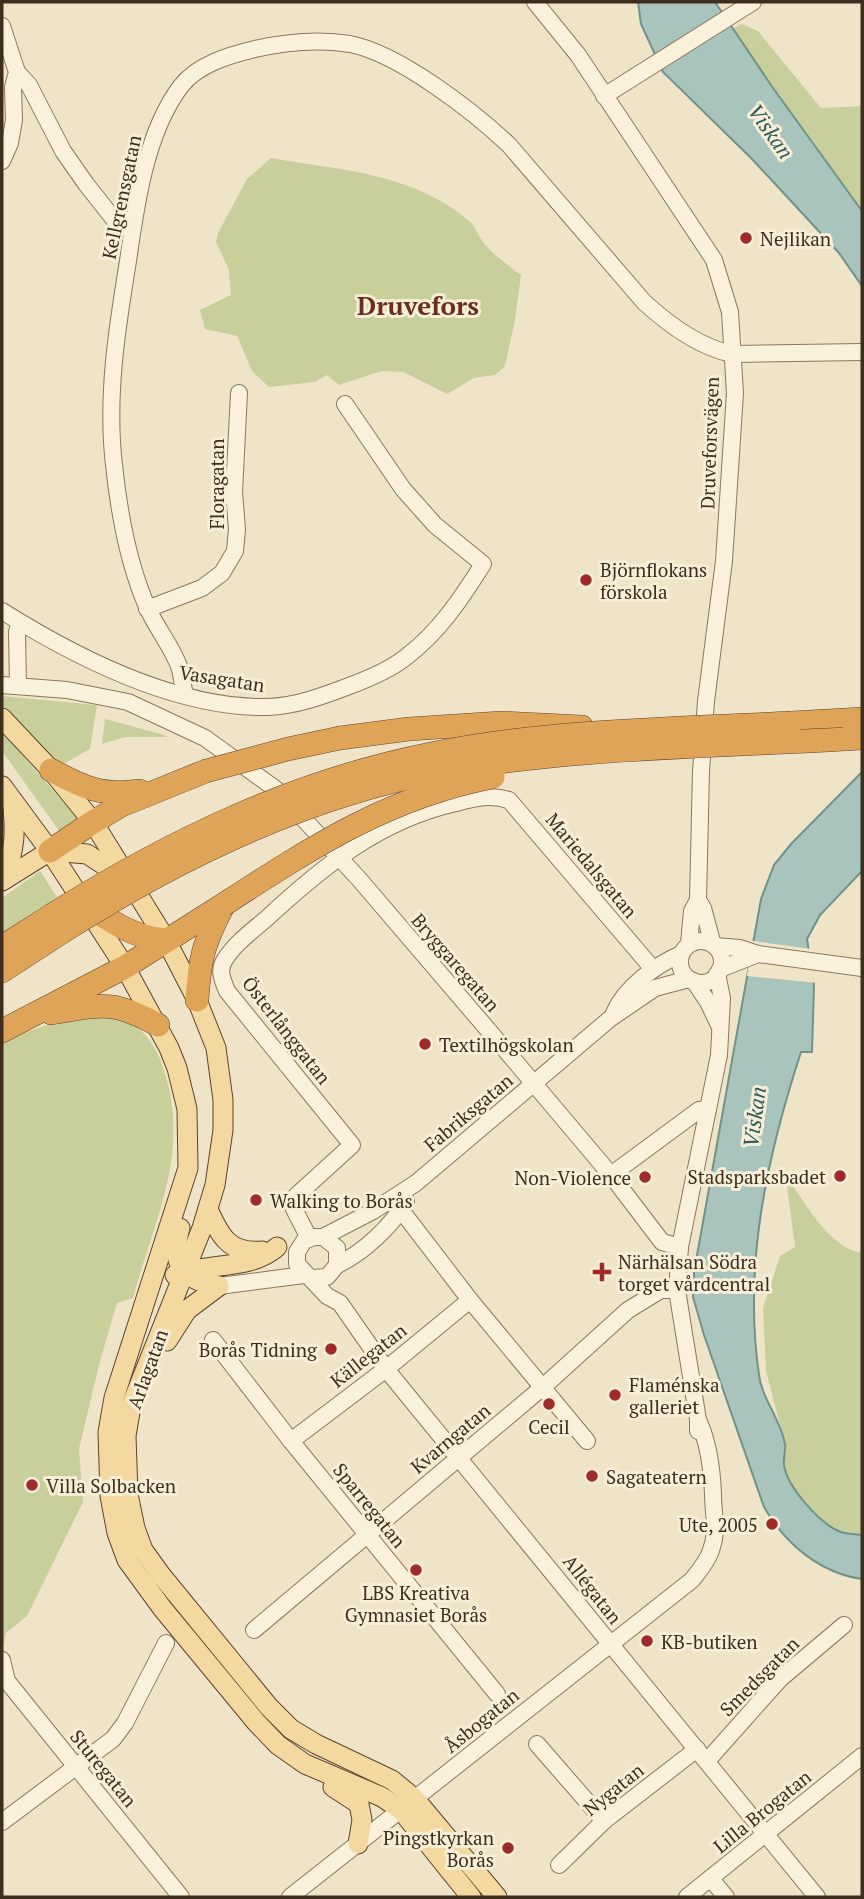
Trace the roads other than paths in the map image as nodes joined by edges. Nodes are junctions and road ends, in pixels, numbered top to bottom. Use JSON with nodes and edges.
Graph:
{"nodes":[{"id":1,"x":535,"y":2,"type":"edge"},
{"id":2,"x":753,"y":2,"type":"edge"},
{"id":3,"x":2,"y":26,"type":"edge"},
{"id":4,"x":17,"y":72,"type":"junction"},
{"id":5,"x":604,"y":96,"type":"junction"},
{"id":6,"x":2,"y":161,"type":"edge"},
{"id":7,"x":132,"y":230,"type":"junction"},
{"id":8,"x":862,"y":352,"type":"edge"},
{"id":9,"x":732,"y":355,"type":"junction"},
{"id":10,"x":239,"y":393,"type":"dead end"},
{"id":11,"x":345,"y":404,"type":"dead end"},
{"id":12,"x":147,"y":609,"type":"junction"},
{"id":13,"x":2,"y":611,"type":"edge"},
{"id":14,"x":20,"y":623,"type":"junction"},
{"id":15,"x":10,"y":686,"type":"edge"},
{"id":16,"x":185,"y":695,"type":"junction"},
{"id":17,"x":2,"y":718,"type":"edge"},
{"id":18,"x":862,"y":719,"type":"edge"},
{"id":19,"x":646,"y":739,"type":"junction"},
{"id":20,"x":853,"y":739,"type":"edge"},
{"id":21,"x":51,"y":770,"type":"junction"},
{"id":22,"x":164,"y":788,"type":"junction"},
{"id":23,"x":7,"y":792,"type":"edge"},
{"id":24,"x":93,"y":822,"type":"junction"},
{"id":25,"x":311,"y":827,"type":"junction"},
{"id":26,"x":373,"y":833,"type":"junction"},
{"id":27,"x":50,"y":851,"type":"junction"},
{"id":28,"x":339,"y":858,"type":"junction"},
{"id":29,"x":4,"y":880,"type":"edge"},
{"id":30,"x":131,"y":882,"type":"junction"},
{"id":31,"x":698,"y":901,"type":"junction"},
{"id":32,"x":84,"y":903,"type":"junction"},
{"id":33,"x":223,"y":905,"type":"junction"},
{"id":34,"x":57,"y":923,"type":"junction"},
{"id":35,"x":166,"y":940,"type":"junction"},
{"id":36,"x":714,"y":946,"type":"junction"},
{"id":37,"x":2,"y":947,"type":"edge"},
{"id":38,"x":685,"y":949,"type":"junction"},
{"id":39,"x":758,"y":954,"type":"junction"},
{"id":40,"x":648,"y":963,"type":"junction"},
{"id":41,"x":124,"y":967,"type":"junction"},
{"id":42,"x":862,"y":968,"type":"edge"},
{"id":43,"x":2,"y":971,"type":"edge"},
{"id":44,"x":719,"y":972,"type":"junction"},
{"id":45,"x":691,"y":980,"type":"junction"},
{"id":46,"x":197,"y":1000,"type":"junction"},
{"id":47,"x":34,"y":1015,"type":"junction"},
{"id":48,"x":611,"y":1018,"type":"junction"},
{"id":49,"x":158,"y":1026,"type":"junction"},
{"id":50,"x":2,"y":1031,"type":"edge"},
{"id":51,"x":721,"y":1031,"type":"junction"},
{"id":52,"x":534,"y":1083,"type":"junction"},
{"id":53,"x":708,"y":1109,"type":"junction"},
{"id":54,"x":188,"y":1168,"type":"junction"},
{"id":55,"x":611,"y":1175,"type":"junction"},
{"id":56,"x":416,"y":1183,"type":"junction"},
{"id":57,"x":208,"y":1209,"type":"junction"},
{"id":58,"x":401,"y":1210,"type":"junction"},
{"id":59,"x":312,"y":1239,"type":"junction"},
{"id":60,"x":276,"y":1247,"type":"junction"},
{"id":61,"x":680,"y":1247,"type":"junction"},
{"id":62,"x":336,"y":1268,"type":"junction"},
{"id":63,"x":184,"y":1271,"type":"junction"},
{"id":64,"x":308,"y":1276,"type":"junction"},
{"id":65,"x":219,"y":1286,"type":"junction"},
{"id":66,"x":150,"y":1290,"type":"junction"},
{"id":67,"x":677,"y":1290,"type":"junction"},
{"id":68,"x":470,"y":1300,"type":"junction"},
{"id":69,"x":340,"y":1303,"type":"junction"},
{"id":70,"x":213,"y":1340,"type":"dead end"},
{"id":71,"x":386,"y":1368,"type":"junction"},
{"id":72,"x":140,"y":1383,"type":"junction"},
{"id":73,"x":543,"y":1387,"type":"junction"},
{"id":74,"x":291,"y":1441,"type":"junction"},
{"id":75,"x":587,"y":1441,"type":"dead end"},
{"id":76,"x":459,"y":1457,"type":"junction"},
{"id":77,"x":366,"y":1535,"type":"junction"},
{"id":78,"x":844,"y":1625,"type":"dead end"},
{"id":79,"x":254,"y":1630,"type":"dead end"},
{"id":80,"x":166,"y":1643,"type":"dead end"},
{"id":81,"x":610,"y":1644,"type":"junction"},
{"id":82,"x":2,"y":1660,"type":"edge"},
{"id":83,"x":497,"y":1694,"type":"dead end"},
{"id":84,"x":537,"y":1744,"type":"dead end"},
{"id":85,"x":702,"y":1755,"type":"junction"},
{"id":86,"x":862,"y":1756,"type":"edge"},
{"id":87,"x":75,"y":1766,"type":"junction"},
{"id":88,"x":312,"y":1768,"type":"junction"},
{"id":89,"x":408,"y":1805,"type":"junction"},
{"id":90,"x":604,"y":1821,"type":"junction"},
{"id":91,"x":2,"y":1822,"type":"edge"},
{"id":92,"x":767,"y":1834,"type":"junction"},
{"id":93,"x":358,"y":1844,"type":"junction"},
{"id":94,"x":559,"y":1865,"type":"dead end"},
{"id":95,"x":711,"y":1879,"type":"junction"},
{"id":96,"x":181,"y":1897,"type":"edge"},
{"id":97,"x":290,"y":1897,"type":"edge"},
{"id":98,"x":471,"y":1897,"type":"edge"},
{"id":99,"x":497,"y":1897,"type":"edge"},
{"id":100,"x":687,"y":1897,"type":"edge"},
{"id":101,"x":726,"y":1897,"type":"edge"},
{"id":102,"x":817,"y":1897,"type":"edge"}],
"edges":[{"from":1,"to":5,"type":"street","name":"Druveforsvägen"},
{"from":2,"to":5,"type":"street"},
{"from":3,"to":4,"type":"street"},
{"from":4,"to":6,"type":"street"},
{"from":4,"to":7,"type":"street"},
{"from":5,"to":9,"type":"street","name":"Druveforsvägen"},
{"from":7,"to":9,"type":"street","name":"Kellgrensgatan"},
{"from":7,"to":12,"type":"street","name":"Kellgrensgatan"},
{"from":8,"to":9,"type":"street"},
{"from":9,"to":31,"type":"street","name":"Druveforsvägen"},
{"from":10,"to":12,"type":"street","name":"Floragatan"},
{"from":11,"to":16,"type":"street","name":"Vasagatan"},
{"from":12,"to":16,"type":"street","name":"Kellgrensgatan"},
{"from":13,"to":14,"type":"street","name":"Vasagatan"},
{"from":14,"to":15,"type":"street"},
{"from":14,"to":16,"type":"street","name":"Vasagatan"},
{"from":15,"to":25,"type":"street","name":"Bryggaregatan"},
{"from":17,"to":21,"type":"main road","name":"Arlagatan"},
{"from":18,"to":19,"type":"highway","bridge":true},
{"from":19,"to":20,"type":"highway","bridge":true},
{"from":19,"to":22,"type":"highway","bridge":true},
{"from":19,"to":33,"type":"highway","bridge":true},
{"from":19,"to":34,"type":"highway","bridge":true},
{"from":21,"to":22,"type":"highway"},
{"from":21,"to":24,"type":"main road","name":"Arlagatan"},
{"from":22,"to":24,"type":"highway"},
{"from":23,"to":27,"type":"main road","name":"Arlagatan"},
{"from":23,"to":29,"type":"main road"},
{"from":24,"to":27,"type":"highway"},
{"from":24,"to":30,"type":"main road","name":"Arlagatan"},
{"from":25,"to":26,"type":"street"},
{"from":25,"to":28,"type":"street","name":"Bryggaregatan"},
{"from":26,"to":28,"type":"street"},
{"from":26,"to":40,"type":"street","name":"Mariedalsgatan"},
{"from":27,"to":29,"type":"main road"},
{"from":27,"to":30,"type":"main road"},
{"from":27,"to":32,"type":"main road","name":"Arlagatan"},
{"from":28,"to":52,"type":"street","name":"Bryggaregatan"},
{"from":28,"to":59,"type":"street","name":"Österlånggatan"},
{"from":30,"to":35,"type":"main road","name":"Arlagatan"},
{"from":31,"to":36,"type":"street","name":"Druveforsvägen"},
{"from":31,"to":38,"type":"street","name":"Druveforsvägen"},
{"from":32,"to":35,"type":"highway"},
{"from":32,"to":41,"type":"main road","name":"Arlagatan"},
{"from":33,"to":35,"type":"highway"},
{"from":33,"to":46,"type":"highway"},
{"from":34,"to":37,"type":"highway"},
{"from":34,"to":43,"type":"highway"},
{"from":35,"to":41,"type":"highway"},
{"from":35,"to":46,"type":"main road","name":"Arlagatan"},
{"from":36,"to":38,"type":"street"},
{"from":36,"to":39,"type":"street"},
{"from":36,"to":44,"type":"street"},
{"from":38,"to":40,"type":"street","name":"Fabriksgatan"},
{"from":38,"to":45,"type":"street"},
{"from":39,"to":42,"type":"street"},
{"from":39,"to":44,"type":"street"},
{"from":40,"to":48,"type":"street","name":"Fabriksgatan"},
{"from":41,"to":47,"type":"highway"},
{"from":41,"to":49,"type":"main road","name":"Arlagatan"},
{"from":44,"to":45,"type":"street"},
{"from":44,"to":51,"type":"street"},
{"from":45,"to":48,"type":"street","name":"Fabriksgatan"},
{"from":45,"to":51,"type":"street"},
{"from":46,"to":57,"type":"main road","name":"Arlagatan"},
{"from":47,"to":49,"type":"highway"},
{"from":47,"to":50,"type":"highway"},
{"from":48,"to":52,"type":"street","name":"Fabriksgatan"},
{"from":49,"to":54,"type":"main road","name":"Arlagatan"},
{"from":51,"to":53,"type":"street"},
{"from":52,"to":55,"type":"street","name":"Bryggaregatan"},
{"from":52,"to":56,"type":"street","name":"Fabriksgatan"},
{"from":53,"to":55,"type":"street"},
{"from":53,"to":61,"type":"street"},
{"from":54,"to":63,"type":"main road"},
{"from":54,"to":66,"type":"main road","name":"Arlagatan"},
{"from":55,"to":61,"type":"street","name":"Bryggaregatan"},
{"from":56,"to":58,"type":"street","name":"Fabriksgatan"},
{"from":56,"to":59,"type":"street","name":"Fabriksgatan"},
{"from":57,"to":60,"type":"main road"},
{"from":57,"to":63,"type":"main road","name":"Arlagatan"},
{"from":58,"to":62,"type":"street","name":"Fabriksgatan"},
{"from":58,"to":68,"type":"street"},
{"from":59,"to":60,"type":"street","name":"Fabriksgatan"},
{"from":59,"to":62,"type":"street"},
{"from":59,"to":64,"type":"street"},
{"from":60,"to":63,"type":"main road"},
{"from":61,"to":67,"type":"street"},
{"from":62,"to":64,"type":"street"},
{"from":62,"to":69,"type":"street","name":"Allégatan"},
{"from":63,"to":65,"type":"main road"},
{"from":63,"to":66,"type":"main road"},
{"from":63,"to":72,"type":"main road","name":"Arlagatan"},
{"from":64,"to":65,"type":"street"},
{"from":64,"to":69,"type":"street","name":"Allégatan"},
{"from":65,"to":72,"type":"main road"},
{"from":66,"to":88,"type":"main road","name":"Arlagatan"},
{"from":67,"to":73,"type":"street","name":"Kvarngatan"},
{"from":67,"to":81,"type":"street","name":"Åsbogatan"},
{"from":68,"to":71,"type":"street","name":"Källegatan"},
{"from":68,"to":73,"type":"street"},
{"from":69,"to":71,"type":"street","name":"Allégatan"},
{"from":70,"to":74,"type":"street","name":"Sparregatan"},
{"from":71,"to":74,"type":"street","name":"Källegatan"},
{"from":71,"to":76,"type":"street","name":"Allégatan"},
{"from":72,"to":89,"type":"main road","name":"Arlagatan"},
{"from":73,"to":75,"type":"street"},
{"from":73,"to":76,"type":"street","name":"Kvarngatan"},
{"from":74,"to":77,"type":"street","name":"Sparregatan"},
{"from":76,"to":77,"type":"street","name":"Kvarngatan"},
{"from":76,"to":81,"type":"street","name":"Allégatan"},
{"from":77,"to":79,"type":"street","name":"Kvarngatan"},
{"from":77,"to":83,"type":"street","name":"Sparregatan"},
{"from":78,"to":85,"type":"street","name":"Smedsgatan"},
{"from":80,"to":87,"type":"street"},
{"from":81,"to":85,"type":"street","name":"Allégatan"},
{"from":81,"to":89,"type":"street","name":"Åsbogatan"},
{"from":82,"to":87,"type":"street","name":"Sturegatan"},
{"from":84,"to":90,"type":"street"},
{"from":85,"to":90,"type":"street","name":"Nygatan"},
{"from":85,"to":92,"type":"street","name":"Allégatan"},
{"from":86,"to":92,"type":"street","name":"Lilla Brogatan"},
{"from":87,"to":91,"type":"street"},
{"from":87,"to":96,"type":"street","name":"Sturegatan"},
{"from":88,"to":89,"type":"main road","name":"Arlagatan"},
{"from":88,"to":93,"type":"main road"},
{"from":89,"to":93,"type":"street","name":"Åsbogatan"},
{"from":89,"to":98,"type":"main road"},
{"from":89,"to":99,"type":"main road"},
{"from":90,"to":94,"type":"street","name":"Nygatan"},
{"from":92,"to":95,"type":"street","name":"Lilla Brogatan"},
{"from":92,"to":102,"type":"street","name":"Allégatan"},
{"from":93,"to":97,"type":"street","name":"Åsbogatan"},
{"from":95,"to":100,"type":"street","name":"Lilla Brogatan"},
{"from":95,"to":101,"type":"street"}]}
